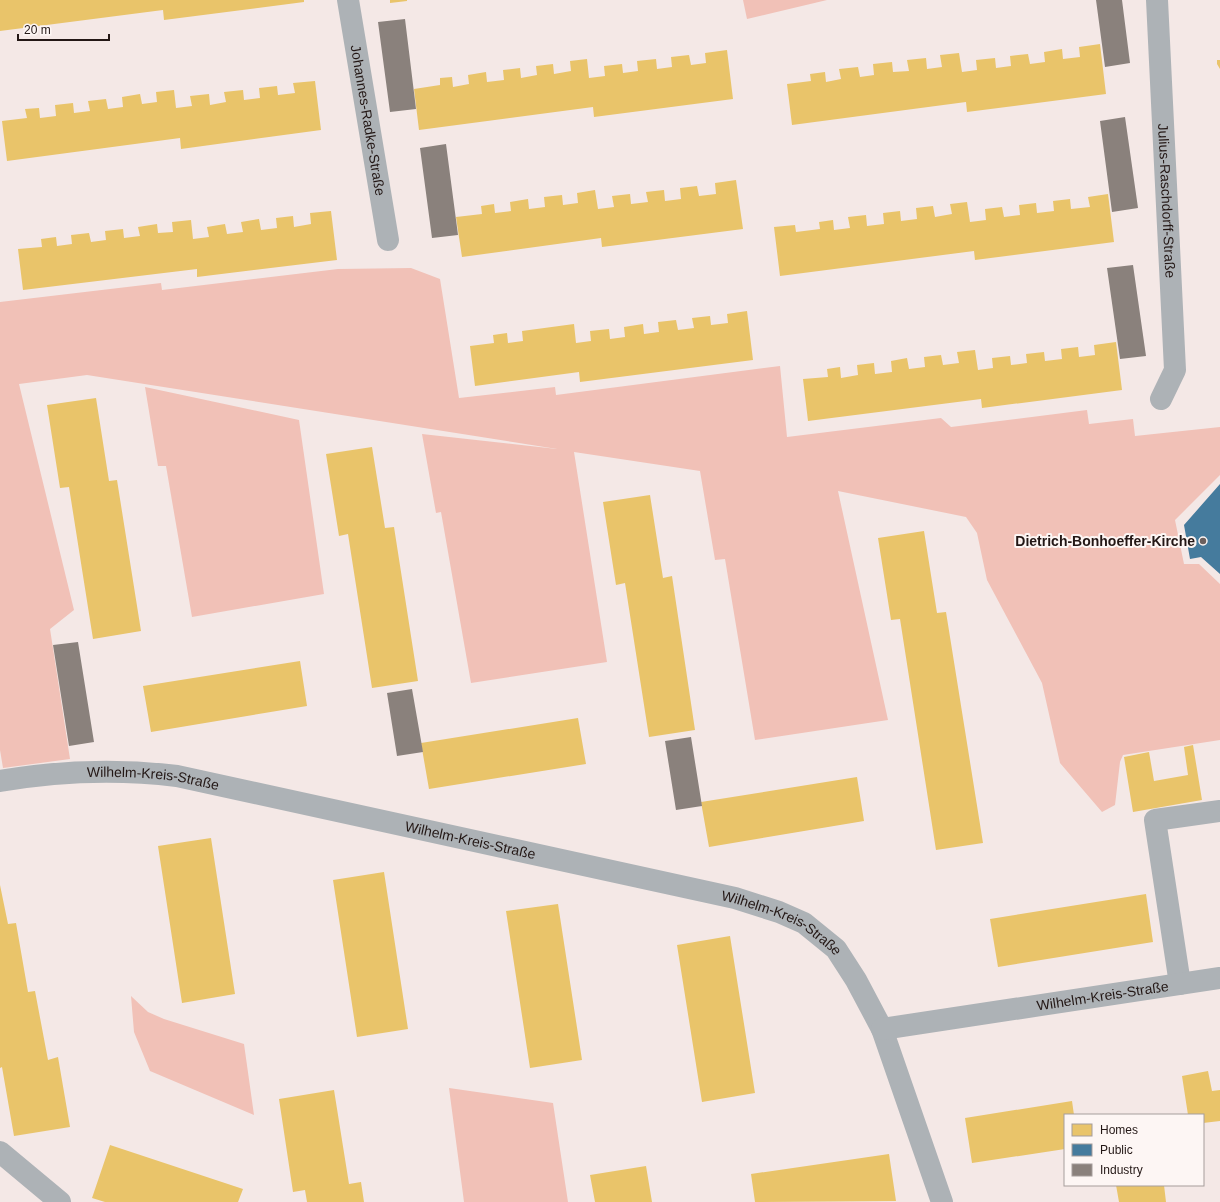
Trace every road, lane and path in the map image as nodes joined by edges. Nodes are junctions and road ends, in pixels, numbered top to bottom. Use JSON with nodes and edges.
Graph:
{"nodes":[{"id":1,"x":348,"y":0,"type":"edge"},
{"id":2,"x":1156,"y":0,"type":"edge"},
{"id":3,"x":388,"y":240,"type":"dead end"},
{"id":4,"x":1161,"y":399,"type":"dead end"},
{"id":5,"x":0,"y":781,"type":"edge"},
{"id":6,"x":1220,"y":811,"type":"edge"},
{"id":7,"x":1220,"y":978,"type":"edge"},
{"id":8,"x":1180,"y":984,"type":"junction"},
{"id":9,"x":882,"y":1029,"type":"junction"},
{"id":10,"x":0,"y":1152,"type":"edge"},
{"id":11,"x":60,"y":1202,"type":"edge"},
{"id":12,"x":942,"y":1202,"type":"edge"}],
"edges":[{"from":1,"to":3,"type":"street","name":"Johannes-Radke-Straße"},
{"from":2,"to":4,"type":"street","name":"Julius-Raschdorff-Straße"},
{"from":5,"to":9,"type":"street","name":"Wilhelm-Kreis-Straße"},
{"from":6,"to":8,"type":"street","name":"Wilhelm-Kreis-Straße"},
{"from":7,"to":8,"type":"street","name":"Wilhelm-Kreis-Straße"},
{"from":8,"to":9,"type":"street","name":"Wilhelm-Kreis-Straße"},
{"from":9,"to":12,"type":"street","name":"Wilhelm-Kreis-Straße"},
{"from":10,"to":11,"type":"street"}]}
